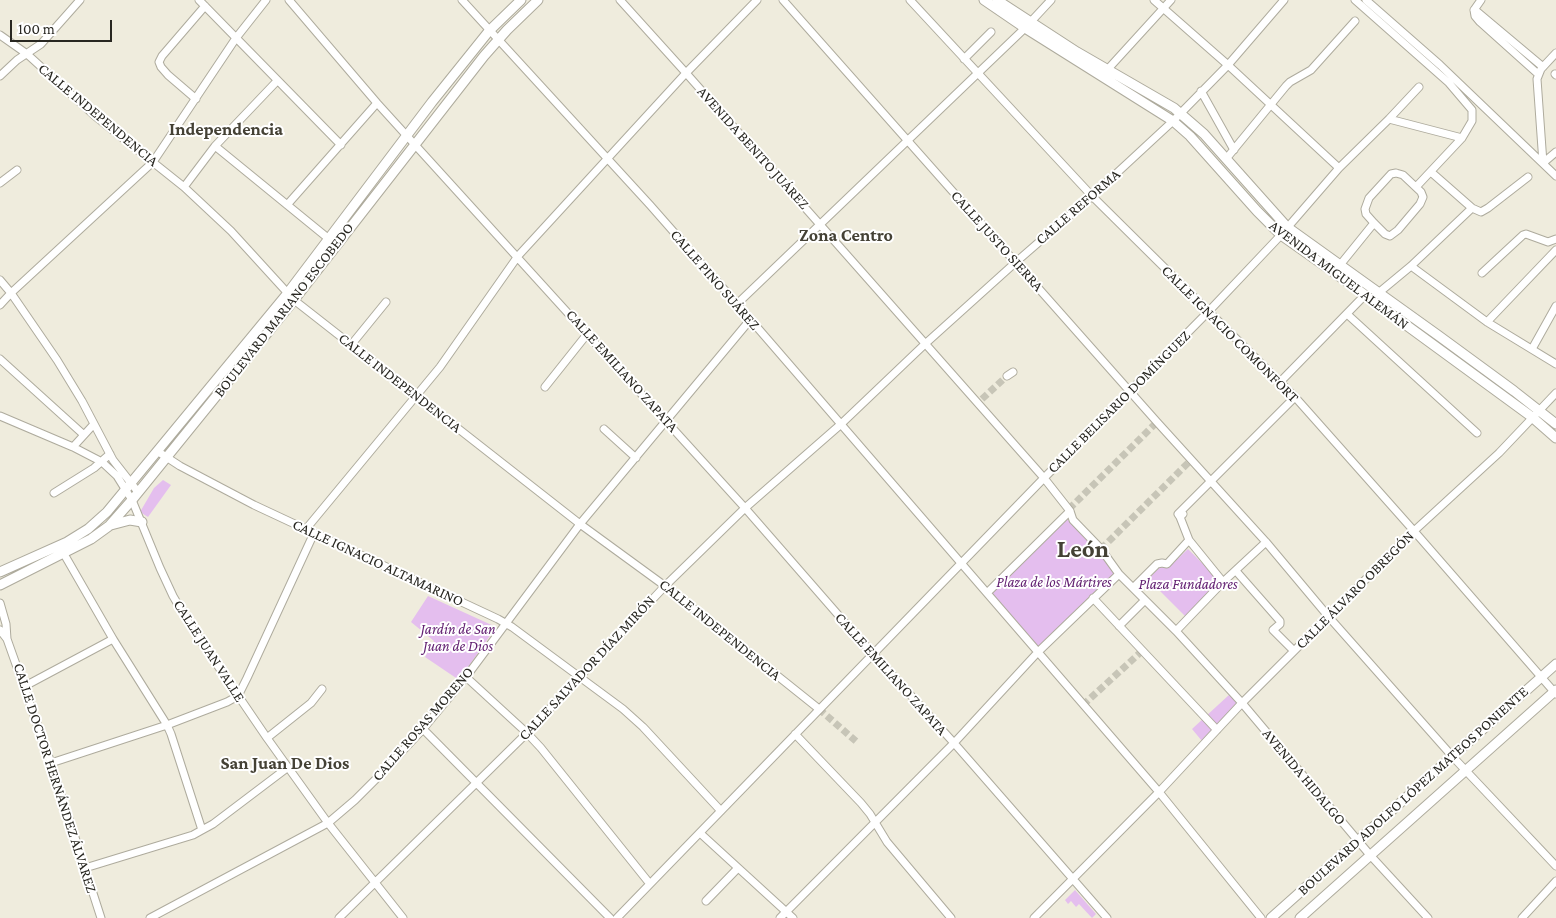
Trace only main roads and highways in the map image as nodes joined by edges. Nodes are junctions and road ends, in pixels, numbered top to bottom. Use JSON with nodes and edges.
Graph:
{"nodes":[{"id":1,"x":521,"y":0,"type":"edge"},
{"id":2,"x":538,"y":0,"type":"edge"},
{"id":3,"x":984,"y":0,"type":"edge"},
{"id":4,"x":997,"y":0,"type":"edge"},
{"id":5,"x":1028,"y":25,"type":"junction"},
{"id":6,"x":1371,"y":296,"type":"junction"},
{"id":7,"x":1556,"y":424,"type":"edge"},
{"id":8,"x":1556,"y":438,"type":"edge"},
{"id":9,"x":142,"y":522,"type":"road end"},
{"id":10,"x":109,"y":526,"type":"junction"},
{"id":11,"x":0,"y":572,"type":"edge"},
{"id":12,"x":0,"y":586,"type":"edge"},
{"id":13,"x":1556,"y":664,"type":"edge"},
{"id":14,"x":1555,"y":692,"type":"edge"},
{"id":15,"x":1271,"y":918,"type":"edge"},
{"id":16,"x":1300,"y":918,"type":"edge"}],
"edges":[{"from":1,"to":11,"type":"main road","name":"BOULEVARD MARIANO ESCOBEDO"},
{"from":2,"to":10,"type":"main road","name":"BOULEVARD MARIANO ESCOBEDO"},
{"from":3,"to":5,"type":"main road","name":"AVENIDA MIGUEL ALEMÁN"},
{"from":4,"to":5,"type":"main road","name":"AVENIDA MIGUEL ALEMÁN"},
{"from":5,"to":6,"type":"main road","name":"AVENIDA MIGUEL ALEMÁN"},
{"from":5,"to":6,"type":"main road","name":"AVENIDA MIGUEL ALEMÁN"},
{"from":6,"to":7,"type":"main road","name":"AVENIDA MIGUEL ALEMÁN"},
{"from":6,"to":8,"type":"main road","name":"AVENIDA MIGUEL ALEMÁN"},
{"from":9,"to":10,"type":"main road"},
{"from":10,"to":12,"type":"main road","name":"BOULEVARD MARIANO ESCOBEDO"},
{"from":13,"to":15,"type":"main road","name":"BOULEVARD ADOLFO LÓPEZ MATEOS PONIENTE"},
{"from":14,"to":16,"type":"main road","name":"BOULEVARD ADOLFO LÓPEZ MATEOS PONIENTE"}]}
